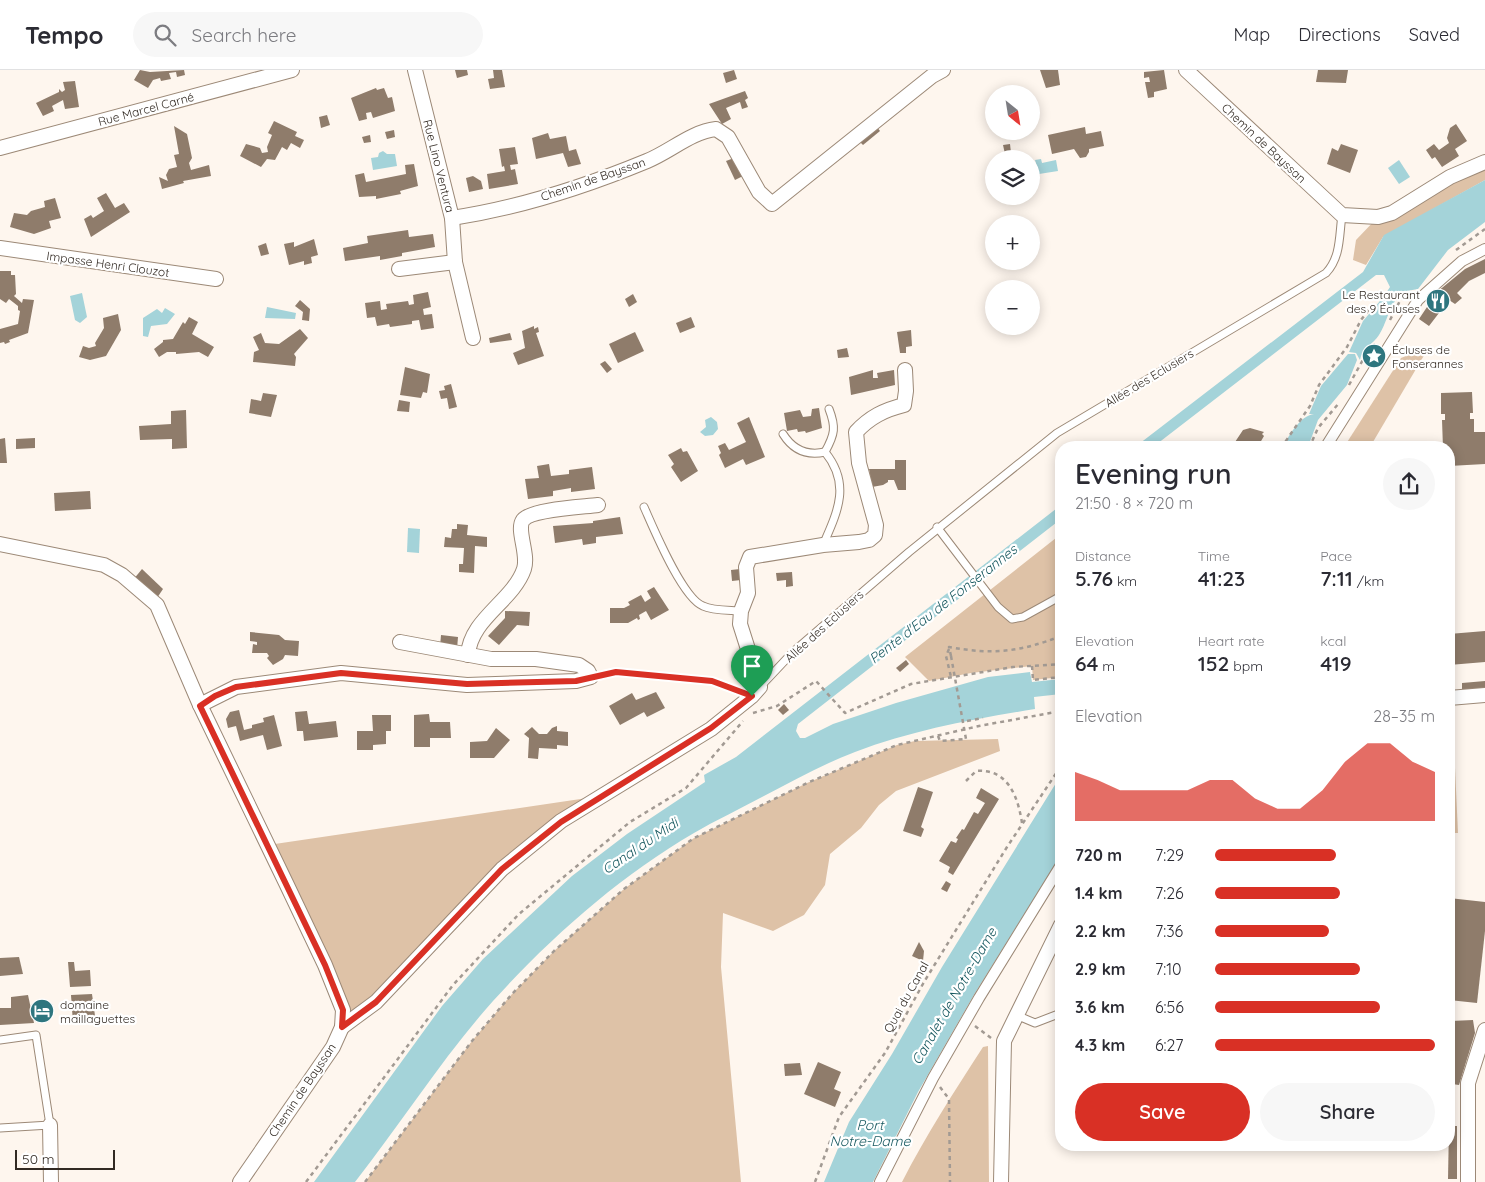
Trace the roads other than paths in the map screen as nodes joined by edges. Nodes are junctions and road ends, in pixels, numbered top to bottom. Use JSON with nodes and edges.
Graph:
{"nodes":[{"id":1,"x":292,"y":70,"type":"edge"},
{"id":2,"x":415,"y":70,"type":"edge"},
{"id":3,"x":943,"y":70,"type":"edge"},
{"id":4,"x":1186,"y":70,"type":"edge"},
{"id":5,"x":0,"y":148,"type":"edge"},
{"id":6,"x":1485,"y":162,"type":"edge"},
{"id":7,"x":1342,"y":215,"type":"junction"},
{"id":8,"x":452,"y":218,"type":"junction"},
{"id":9,"x":0,"y":248,"type":"edge"},
{"id":10,"x":1485,"y":249,"type":"edge"},
{"id":11,"x":455,"y":262,"type":"junction"},
{"id":12,"x":400,"y":269,"type":"dead end"},
{"id":13,"x":216,"y":279,"type":"dead end"},
{"id":14,"x":473,"y":338,"type":"dead end"},
{"id":15,"x":904,"y":370,"type":"dead end"},
{"id":16,"x":829,"y":409,"type":"dead end"},
{"id":17,"x":783,"y":434,"type":"dead end"},
{"id":18,"x":1329,"y":441,"type":"edge"},
{"id":19,"x":825,"y":452,"type":"junction"},
{"id":20,"x":598,"y":505,"type":"dead end"},
{"id":21,"x":644,"y":507,"type":"dead end"},
{"id":22,"x":937,"y":527,"type":"junction"},
{"id":23,"x":0,"y":544,"type":"edge"},
{"id":24,"x":823,"y":544,"type":"junction"},
{"id":25,"x":1055,"y":599,"type":"edge"},
{"id":26,"x":741,"y":611,"type":"junction"},
{"id":27,"x":400,"y":642,"type":"dead end"},
{"id":28,"x":468,"y":655,"type":"junction"},
{"id":29,"x":756,"y":692,"type":"junction"},
{"id":30,"x":1485,"y":695,"type":"edge"},
{"id":31,"x":1455,"y":698,"type":"edge"},
{"id":32,"x":200,"y":706,"type":"junction"},
{"id":33,"x":1055,"y":875,"type":"edge"},
{"id":34,"x":1055,"y":937,"type":"edge"},
{"id":35,"x":1016,"y":1015,"type":"junction"},
{"id":36,"x":1055,"y":1015,"type":"edge"},
{"id":37,"x":342,"y":1027,"type":"junction"},
{"id":38,"x":1485,"y":1030,"type":"edge"},
{"id":39,"x":0,"y":1040,"type":"edge"},
{"id":40,"x":50,"y":1124,"type":"junction"},
{"id":41,"x":0,"y":1128,"type":"edge"},
{"id":42,"x":51,"y":1182,"type":"edge"},
{"id":43,"x":240,"y":1182,"type":"edge"},
{"id":44,"x":880,"y":1182,"type":"edge"},
{"id":45,"x":1001,"y":1182,"type":"edge"},
{"id":46,"x":1468,"y":1182,"type":"edge"}],
"edges":[{"from":1,"to":5,"type":"street","name":"Rue Marcel Carné"},
{"from":2,"to":8,"type":"street","name":"Rue Lino Ventura"},
{"from":3,"to":8,"type":"street","name":"Chemin de Bayssan"},
{"from":4,"to":7,"type":"street","name":"Chemin de Bayssan"},
{"from":6,"to":7,"type":"street"},
{"from":7,"to":22,"type":"lane","name":"Allée des Eclusiers"},
{"from":8,"to":11,"type":"street","name":"Rue Lino Ventura"},
{"from":9,"to":13,"type":"street","name":"Impasse Henri Clouzot"},
{"from":10,"to":18,"type":"street"},
{"from":11,"to":12,"type":"street"},
{"from":11,"to":14,"type":"street","name":"Rue Lino Ventura"},
{"from":15,"to":24,"type":"street"},
{"from":16,"to":19,"type":"lane"},
{"from":17,"to":19,"type":"lane"},
{"from":19,"to":24,"type":"lane"},
{"from":20,"to":28,"type":"street"},
{"from":21,"to":26,"type":"lane"},
{"from":22,"to":25,"type":"lane"},
{"from":22,"to":29,"type":"lane","name":"Allée des Eclusiers"},
{"from":23,"to":32,"type":"street"},
{"from":24,"to":26,"type":"street"},
{"from":26,"to":29,"type":"street"},
{"from":27,"to":28,"type":"street"},
{"from":28,"to":32,"type":"street"},
{"from":29,"to":37,"type":"street","name":"Allée des Eclusiers"},
{"from":30,"to":31,"type":"street"},
{"from":32,"to":37,"type":"street"},
{"from":33,"to":44,"type":"street"},
{"from":34,"to":35,"type":"street"},
{"from":35,"to":36,"type":"lane"},
{"from":35,"to":45,"type":"street"},
{"from":37,"to":43,"type":"street","name":"Chemin de Bayssan"},
{"from":38,"to":46,"type":"street"},
{"from":39,"to":40,"type":"lane"},
{"from":40,"to":41,"type":"lane"},
{"from":40,"to":42,"type":"street"}]}
